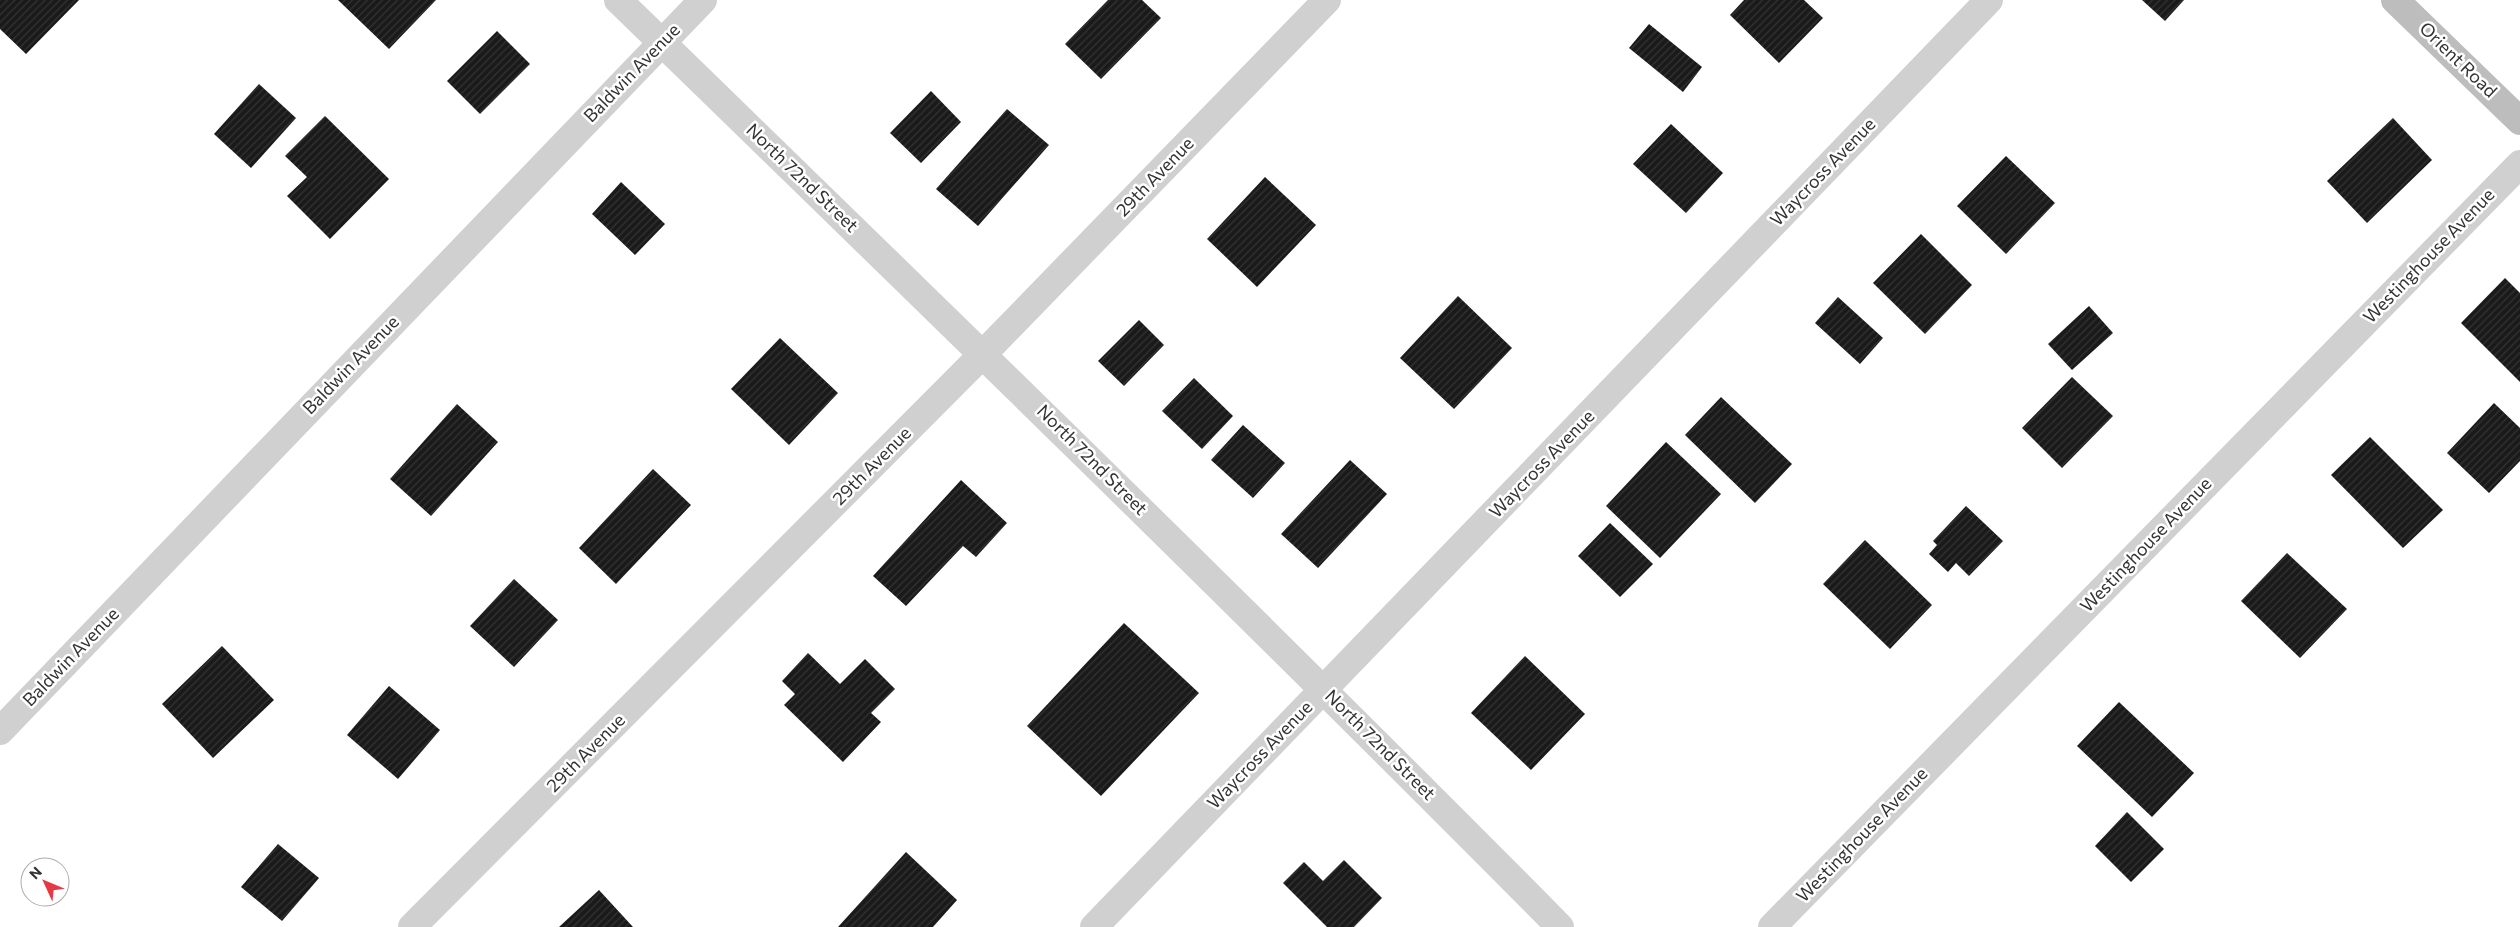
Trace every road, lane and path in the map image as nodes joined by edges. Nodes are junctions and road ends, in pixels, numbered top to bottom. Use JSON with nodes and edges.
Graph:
{"nodes":[{"id":1,"x":618,"y":0,"type":"edge"},
{"id":2,"x":703,"y":0,"type":"edge"},
{"id":3,"x":1327,"y":0,"type":"edge"},
{"id":4,"x":1989,"y":0,"type":"edge"},
{"id":5,"x":2396,"y":0,"type":"edge"},
{"id":6,"x":662,"y":43,"type":"junction"},
{"id":7,"x":2520,"y":121,"type":"edge"},
{"id":8,"x":2520,"y":164,"type":"edge"},
{"id":9,"x":984,"y":354,"type":"junction"},
{"id":10,"x":1324,"y":689,"type":"junction"},
{"id":11,"x":0,"y":731,"type":"edge"},
{"id":12,"x":412,"y":927,"type":"edge"},
{"id":13,"x":1094,"y":927,"type":"edge"},
{"id":14,"x":1560,"y":927,"type":"edge"},
{"id":15,"x":1772,"y":927,"type":"edge"}],
"edges":[{"from":1,"to":6,"type":"street","name":"North 72nd Street"},
{"from":2,"to":6,"type":"street","name":"Baldwin Avenue"},
{"from":3,"to":9,"type":"street","name":"29th Avenue"},
{"from":4,"to":10,"type":"street","name":"Waycross Avenue"},
{"from":5,"to":7,"type":"street","name":"Orient Road"},
{"from":6,"to":9,"type":"street","name":"North 72nd Street"},
{"from":6,"to":11,"type":"street","name":"Baldwin Avenue"},
{"from":8,"to":15,"type":"street","name":"Westinghouse Avenue"},
{"from":9,"to":10,"type":"street","name":"North 72nd Street"},
{"from":9,"to":12,"type":"street","name":"29th Avenue"},
{"from":10,"to":13,"type":"street","name":"Waycross Avenue"},
{"from":10,"to":14,"type":"street","name":"North 72nd Street"}]}
